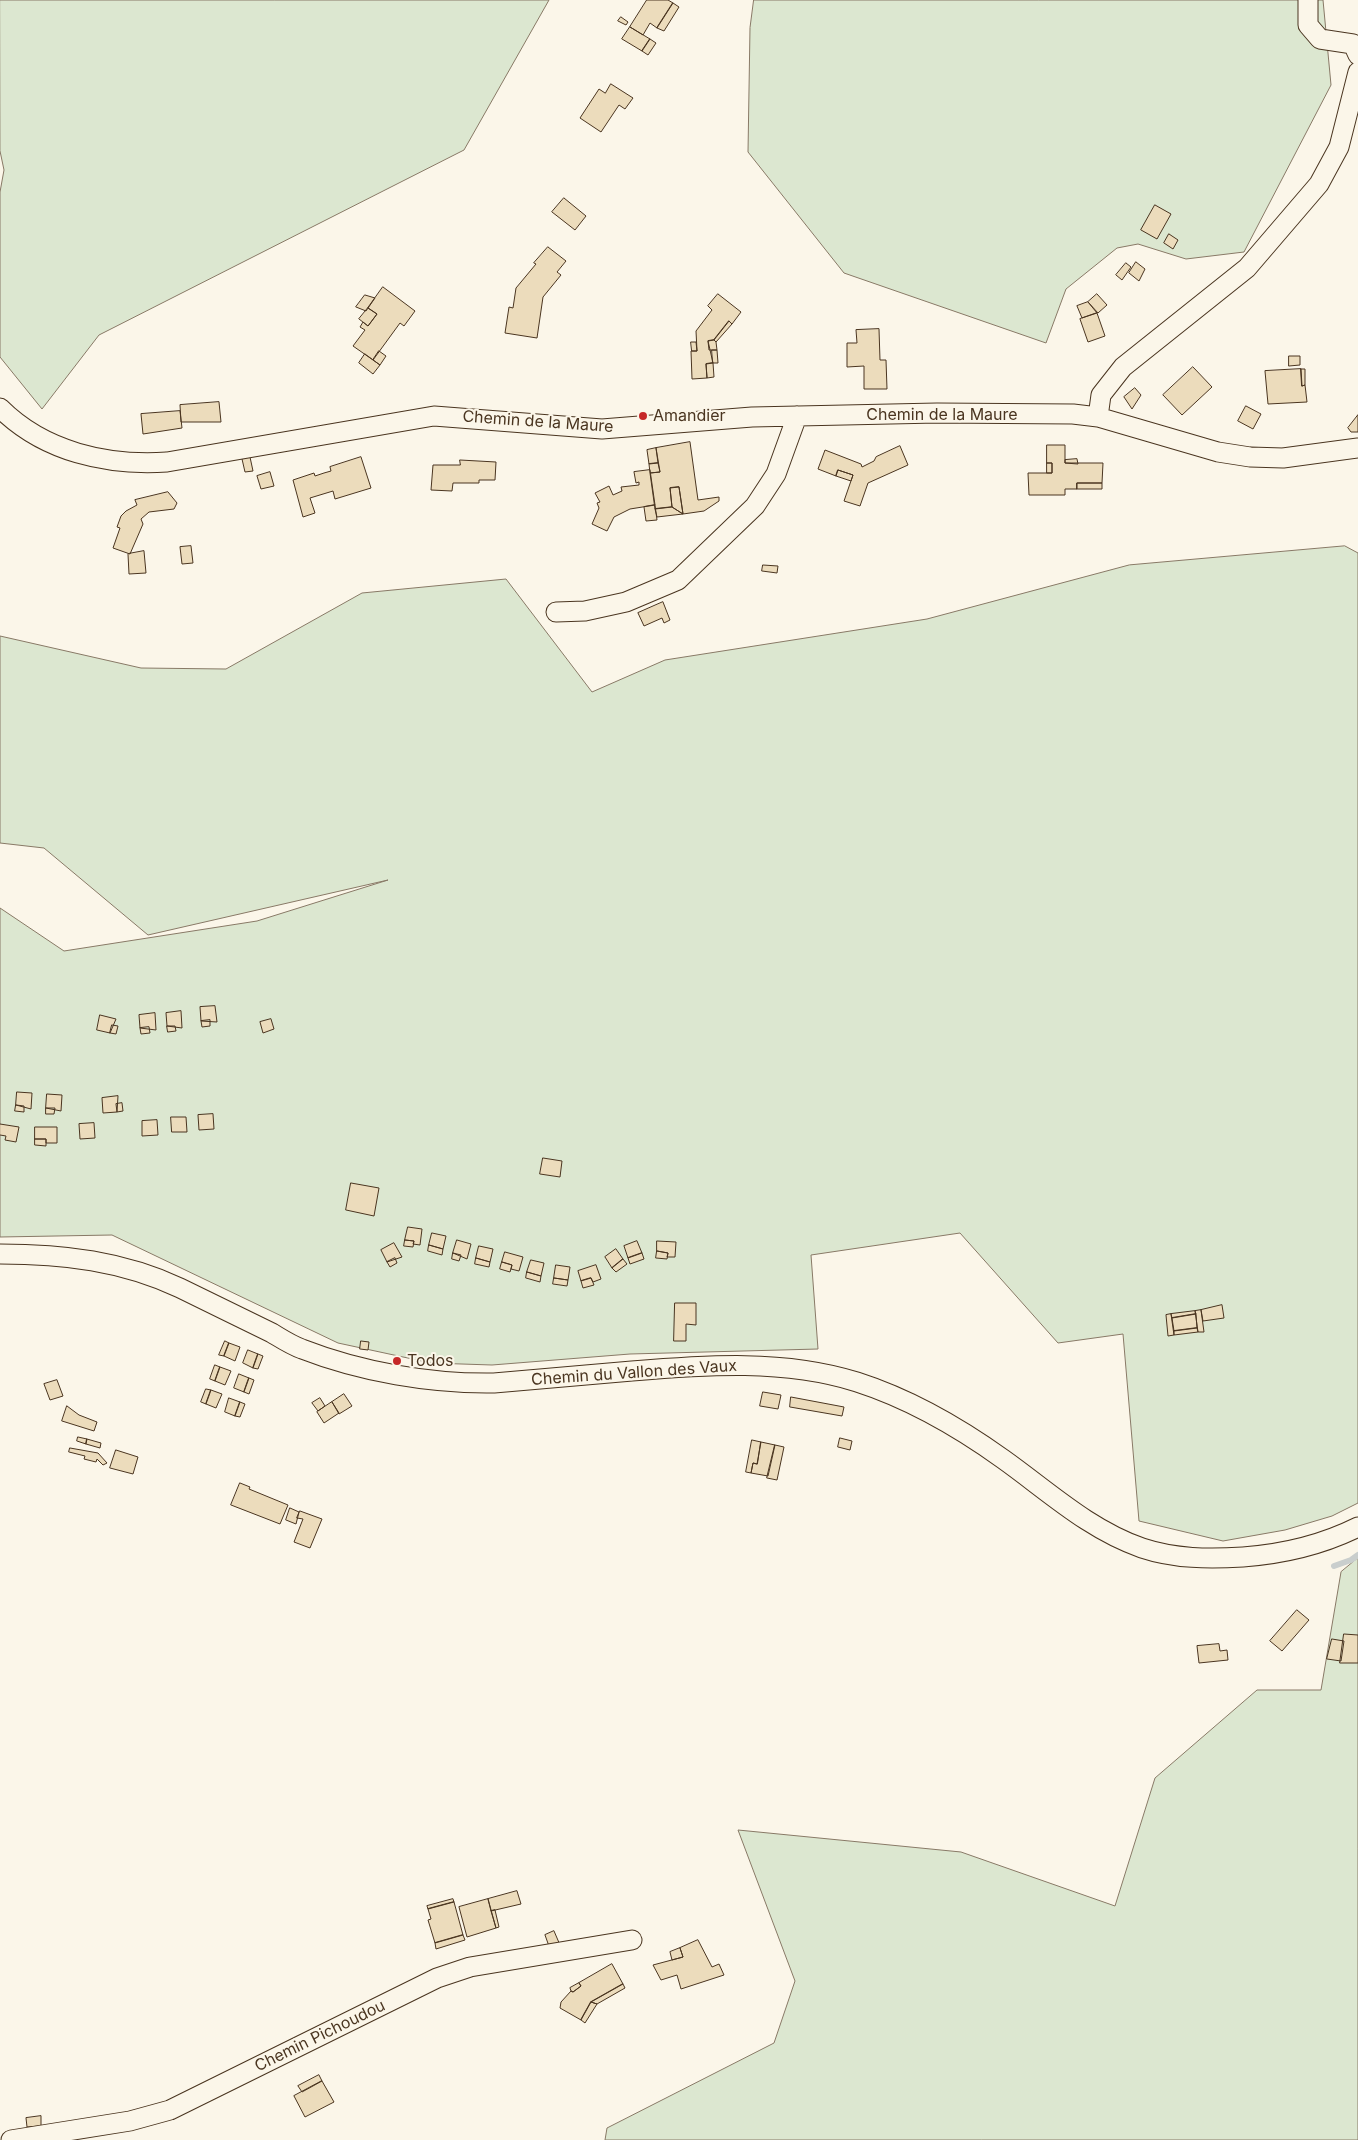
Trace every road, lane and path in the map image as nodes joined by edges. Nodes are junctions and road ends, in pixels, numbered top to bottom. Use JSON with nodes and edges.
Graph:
{"nodes":[{"id":1,"x":1308,"y":0,"type":"edge"},
{"id":2,"x":1358,"y":56,"type":"edge"},
{"id":3,"x":1358,"y":72,"type":"edge"},
{"id":4,"x":0,"y":408,"type":"edge"},
{"id":5,"x":797,"y":416,"type":"junction"},
{"id":6,"x":1098,"y":417,"type":"junction"},
{"id":7,"x":1358,"y":448,"type":"edge"},
{"id":8,"x":556,"y":612,"type":"dead end"},
{"id":9,"x":0,"y":1254,"type":"edge"},
{"id":10,"x":1358,"y":1527,"type":"edge"},
{"id":11,"x":632,"y":1940,"type":"dead end"},
{"id":12,"x":11,"y":2140,"type":"edge"}],
"edges":[{"from":1,"to":2,"type":"street"},
{"from":3,"to":6,"type":"street"},
{"from":4,"to":5,"type":"street","name":"Chemin de la Maure"},
{"from":5,"to":6,"type":"street","name":"Chemin de la Maure"},
{"from":5,"to":8,"type":"street"},
{"from":6,"to":7,"type":"street","name":"Chemin de la Maure"},
{"from":9,"to":10,"type":"street","name":"Chemin du Vallon des Vaux"},
{"from":11,"to":12,"type":"street","name":"Chemin Pichoudou"}]}
